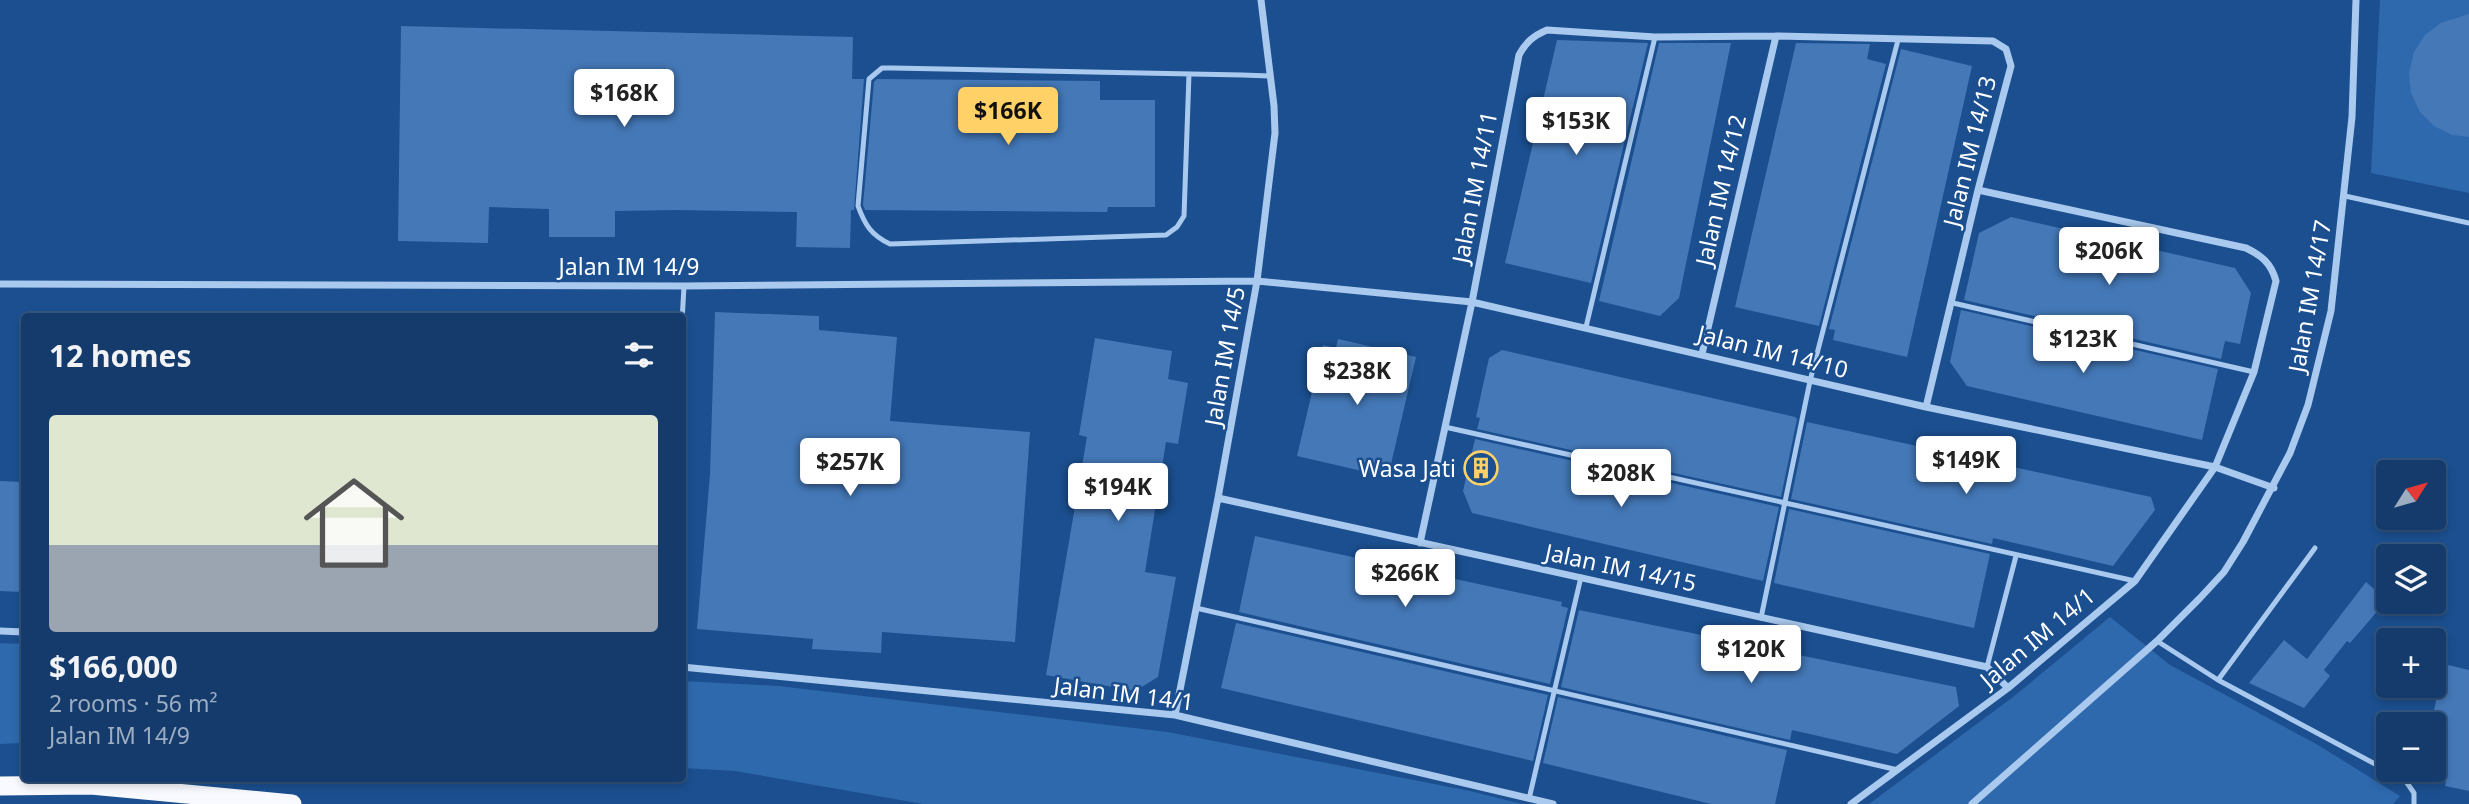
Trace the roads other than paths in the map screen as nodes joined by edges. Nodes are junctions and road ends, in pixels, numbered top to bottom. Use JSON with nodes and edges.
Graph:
{"nodes":[{"id":1,"x":1261,"y":0,"type":"edge"},
{"id":2,"x":2356,"y":0,"type":"edge"},
{"id":3,"x":1776,"y":36,"type":"junction"},
{"id":4,"x":1655,"y":37,"type":"junction"},
{"id":5,"x":1898,"y":40,"type":"junction"},
{"id":6,"x":1189,"y":74,"type":"junction"},
{"id":7,"x":1270,"y":76,"type":"junction"},
{"id":8,"x":1978,"y":190,"type":"junction"},
{"id":9,"x":2345,"y":196,"type":"junction"},
{"id":10,"x":2469,"y":223,"type":"edge"},
{"id":11,"x":1257,"y":281,"type":"junction"},
{"id":12,"x":0,"y":284,"type":"edge"},
{"id":13,"x":684,"y":286,"type":"junction"},
{"id":14,"x":1472,"y":302,"type":"junction"},
{"id":15,"x":1953,"y":303,"type":"junction"},
{"id":16,"x":682,"y":313,"type":"edge"},
{"id":17,"x":1586,"y":327,"type":"junction"},
{"id":18,"x":1702,"y":354,"type":"junction"},
{"id":19,"x":2254,"y":372,"type":"junction"},
{"id":20,"x":1810,"y":381,"type":"junction"},
{"id":21,"x":1926,"y":407,"type":"junction"},
{"id":22,"x":1445,"y":427,"type":"junction"},
{"id":23,"x":2215,"y":467,"type":"junction"},
{"id":24,"x":2274,"y":488,"type":"junction"},
{"id":25,"x":1218,"y":498,"type":"junction"},
{"id":26,"x":1787,"y":503,"type":"junction"},
{"id":27,"x":1420,"y":542,"type":"junction"},
{"id":28,"x":2315,"y":548,"type":"dead end"},
{"id":29,"x":2016,"y":556,"type":"junction"},
{"id":30,"x":1581,"y":577,"type":"junction"},
{"id":31,"x":2134,"y":581,"type":"junction"},
{"id":32,"x":1196,"y":608,"type":"junction"},
{"id":33,"x":1761,"y":618,"type":"junction"},
{"id":34,"x":0,"y":631,"type":"edge"},
{"id":35,"x":21,"y":632,"type":"edge"},
{"id":36,"x":2157,"y":641,"type":"junction"},
{"id":37,"x":686,"y":667,"type":"edge"},
{"id":38,"x":1987,"y":667,"type":"junction"},
{"id":39,"x":2218,"y":680,"type":"junction"},
{"id":40,"x":2008,"y":688,"type":"junction"},
{"id":41,"x":1555,"y":691,"type":"junction"},
{"id":42,"x":1175,"y":715,"type":"junction"},
{"id":43,"x":1898,"y":770,"type":"junction"},
{"id":44,"x":0,"y":786,"type":"edge"},
{"id":45,"x":1529,"y":799,"type":"junction"},
{"id":46,"x":292,"y":804,"type":"edge"},
{"id":47,"x":1553,"y":804,"type":"edge"},
{"id":48,"x":1852,"y":804,"type":"edge"},
{"id":49,"x":1972,"y":804,"type":"edge"},
{"id":50,"x":2414,"y":804,"type":"edge"}],
"edges":[{"from":1,"to":7,"type":"street","name":"Jalan IM 14/5"},
{"from":2,"to":9,"type":"street","name":"Jalan IM 14/17"},
{"from":3,"to":4,"type":"street","name":"Jalan IM 14/11"},
{"from":3,"to":5,"type":"street","name":"Jalan IM 14/13"},
{"from":3,"to":18,"type":"street","name":"Jalan IM 14/12"},
{"from":4,"to":14,"type":"street","name":"Jalan IM 14/11"},
{"from":4,"to":17,"type":"lane"},
{"from":5,"to":8,"type":"street","name":"Jalan IM 14/13"},
{"from":5,"to":20,"type":"lane"},
{"from":6,"to":6,"type":"lane"},
{"from":6,"to":7,"type":"lane"},
{"from":7,"to":11,"type":"street","name":"Jalan IM 14/5"},
{"from":8,"to":15,"type":"street","name":"Jalan IM 14/13"},
{"from":8,"to":19,"type":"street","name":"Jalan IM 14/1"},
{"from":9,"to":10,"type":"lane"},
{"from":9,"to":24,"type":"street","name":"Jalan IM 14/17"},
{"from":11,"to":13,"type":"street","name":"Jalan IM 14/9"},
{"from":11,"to":14,"type":"street","name":"Jalan IM 14/10"},
{"from":11,"to":25,"type":"street","name":"Jalan IM 14/5"},
{"from":12,"to":13,"type":"street","name":"Jalan IM 14/9"},
{"from":13,"to":16,"type":"lane"},
{"from":14,"to":17,"type":"street","name":"Jalan IM 14/10"},
{"from":14,"to":22,"type":"street","name":"Jalan IM 14/11"},
{"from":15,"to":19,"type":"lane"},
{"from":15,"to":21,"type":"street","name":"Jalan IM 14/13"},
{"from":17,"to":18,"type":"street","name":"Jalan IM 14/10"},
{"from":18,"to":20,"type":"street","name":"Jalan IM 14/10"},
{"from":19,"to":23,"type":"street","name":"Jalan IM 14/1"},
{"from":20,"to":21,"type":"street","name":"Jalan IM 14/10"},
{"from":20,"to":26,"type":"lane"},
{"from":21,"to":23,"type":"street","name":"Jalan IM 14/10"},
{"from":22,"to":26,"type":"lane"},
{"from":22,"to":27,"type":"street","name":"Jalan IM 14/11"},
{"from":23,"to":24,"type":"street","name":"Jalan IM 14/10"},
{"from":23,"to":31,"type":"street","name":"Jalan IM 14/1"},
{"from":24,"to":36,"type":"street","name":"Jalan IM 14/17"},
{"from":25,"to":27,"type":"street","name":"Jalan IM 14/15"},
{"from":25,"to":32,"type":"street","name":"Jalan IM 14/5"},
{"from":26,"to":29,"type":"lane"},
{"from":26,"to":33,"type":"lane"},
{"from":27,"to":30,"type":"street","name":"Jalan IM 14/15"},
{"from":28,"to":39,"type":"lane"},
{"from":29,"to":31,"type":"lane"},
{"from":29,"to":38,"type":"lane"},
{"from":30,"to":33,"type":"street","name":"Jalan IM 14/15"},
{"from":30,"to":41,"type":"lane"},
{"from":31,"to":40,"type":"street","name":"Jalan IM 14/1"},
{"from":32,"to":41,"type":"lane"},
{"from":32,"to":42,"type":"street","name":"Jalan IM 14/5"},
{"from":33,"to":38,"type":"street","name":"Jalan IM 14/15"},
{"from":34,"to":35,"type":"street"},
{"from":36,"to":39,"type":"lane"},
{"from":36,"to":49,"type":"street","name":"Jalan IM 14/17"},
{"from":37,"to":42,"type":"street","name":"Jalan IM 14/1"},
{"from":38,"to":40,"type":"street"},
{"from":39,"to":50,"type":"lane"},
{"from":40,"to":43,"type":"street","name":"Jalan IM 14/1"},
{"from":41,"to":43,"type":"lane"},
{"from":41,"to":45,"type":"lane"},
{"from":42,"to":45,"type":"street","name":"Jalan IM 14/1"},
{"from":43,"to":48,"type":"street","name":"Jalan IM 14/1"},
{"from":44,"to":46,"type":"highway"},
{"from":45,"to":47,"type":"street","name":"Jalan IM 14/1"}]}
